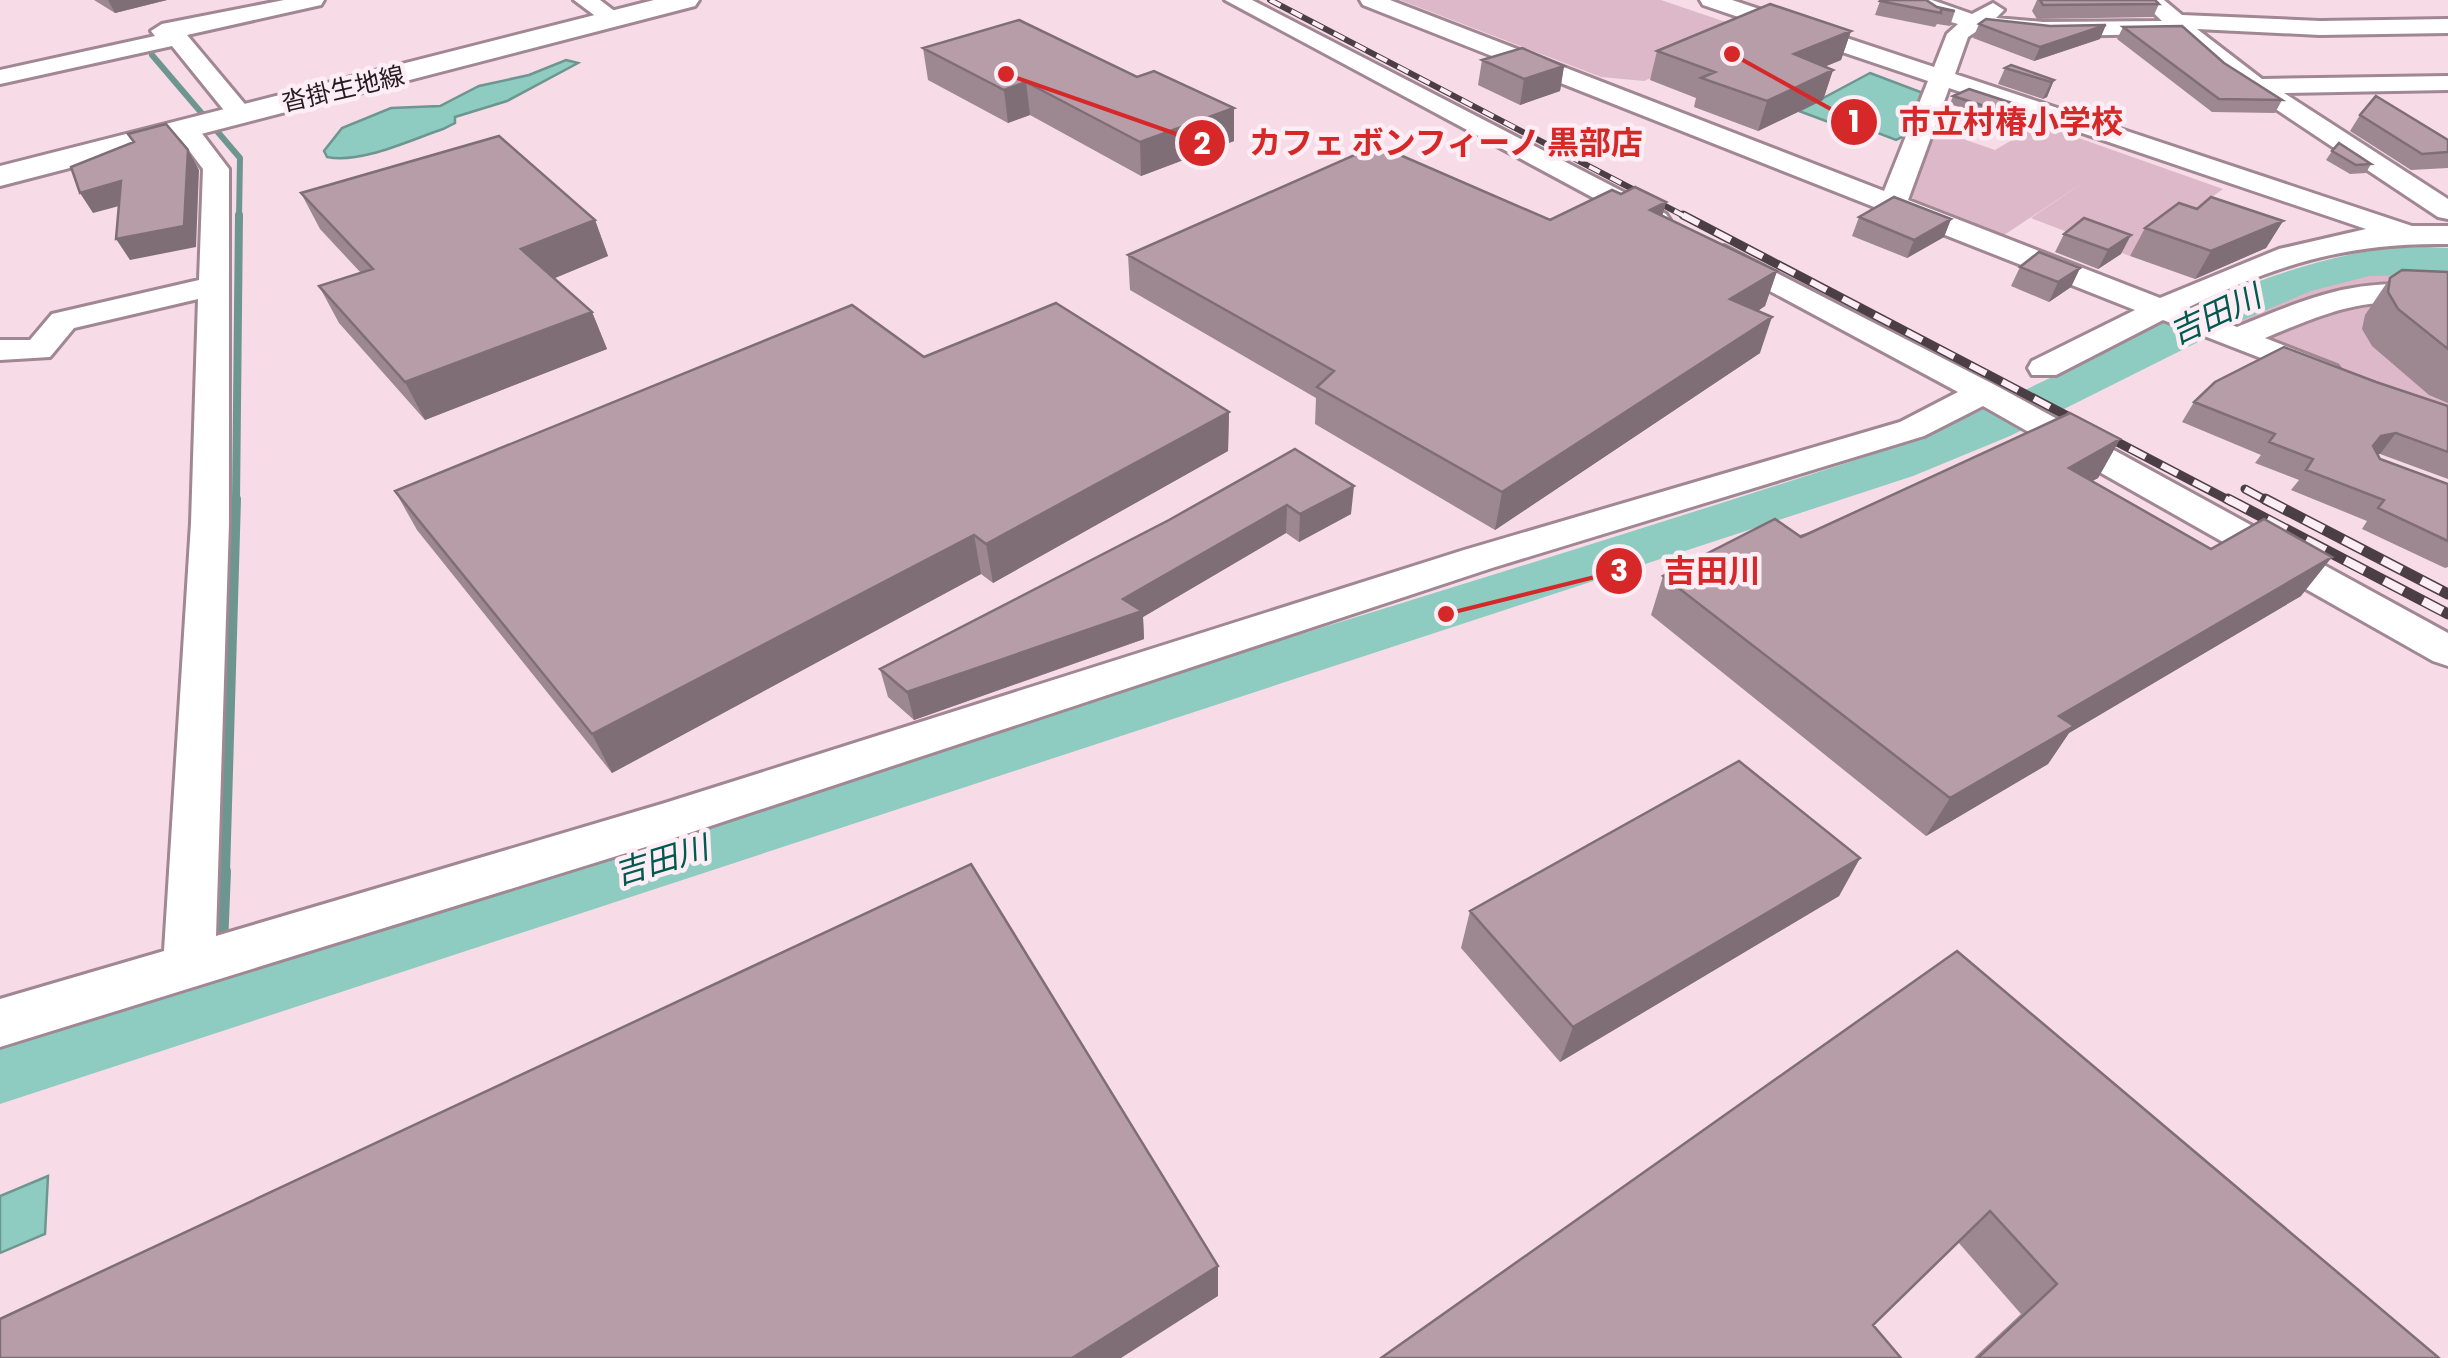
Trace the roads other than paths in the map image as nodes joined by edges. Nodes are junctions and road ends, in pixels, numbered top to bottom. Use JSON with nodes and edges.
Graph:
{"nodes":[{"id":1,"x":314,"y":0,"type":"edge"},
{"id":2,"x":584,"y":0,"type":"edge"},
{"id":3,"x":686,"y":0,"type":"edge"},
{"id":4,"x":1236,"y":0,"type":"edge"},
{"id":5,"x":1371,"y":0,"type":"edge"},
{"id":6,"x":1711,"y":0,"type":"edge"},
{"id":7,"x":1915,"y":0,"type":"edge"},
{"id":8,"x":2151,"y":0,"type":"edge"},
{"id":9,"x":2367,"y":0,"type":"edge"},
{"id":10,"x":2015,"y":3,"type":"dead end"},
{"id":11,"x":614,"y":19,"type":"junction"},
{"id":12,"x":1969,"y":23,"type":"junction"},
{"id":13,"x":2180,"y":25,"type":"junction"},
{"id":14,"x":2414,"y":26,"type":"junction"},
{"id":15,"x":2448,"y":26,"type":"edge"},
{"id":16,"x":168,"y":34,"type":"junction"},
{"id":17,"x":2448,"y":46,"type":"edge"},
{"id":18,"x":124,"y":49,"type":"junction"},
{"id":19,"x":144,"y":72,"type":"dead end"},
{"id":20,"x":0,"y":77,"type":"edge"},
{"id":21,"x":1942,"y":79,"type":"junction"},
{"id":22,"x":2448,"y":83,"type":"edge"},
{"id":23,"x":2258,"y":86,"type":"junction"},
{"id":24,"x":240,"y":114,"type":"junction"},
{"id":25,"x":185,"y":128,"type":"junction"},
{"id":26,"x":0,"y":176,"type":"edge"},
{"id":27,"x":2448,"y":176,"type":"edge"},
{"id":28,"x":2399,"y":178,"type":"junction"},
{"id":29,"x":1892,"y":204,"type":"junction"},
{"id":30,"x":2448,"y":211,"type":"edge"},
{"id":31,"x":2402,"y":232,"type":"junction"},
{"id":32,"x":2448,"y":235,"type":"edge"},
{"id":33,"x":214,"y":286,"type":"junction"},
{"id":34,"x":2448,"y":297,"type":"edge"},
{"id":35,"x":2173,"y":313,"type":"junction"},
{"id":36,"x":2238,"y":338,"type":"junction"},
{"id":37,"x":0,"y":350,"type":"edge"},
{"id":38,"x":2044,"y":368,"type":"dead end"},
{"id":39,"x":2358,"y":386,"type":"edge"},
{"id":40,"x":1984,"y":392,"type":"junction"},
{"id":41,"x":2448,"y":651,"type":"edge"},
{"id":42,"x":189,"y":963,"type":"junction"},
{"id":43,"x":0,"y":1022,"type":"edge"}],
"edges":[{"from":1,"to":16,"type":"street"},
{"from":2,"to":11,"type":"street"},
{"from":3,"to":11,"type":"main road","name":"沓掛生地線"},
{"from":4,"to":40,"type":"street"},
{"from":5,"to":29,"type":"street"},
{"from":6,"to":21,"type":"street"},
{"from":7,"to":12,"type":"street"},
{"from":8,"to":13,"type":"street"},
{"from":9,"to":14,"type":"street"},
{"from":10,"to":12,"type":"street"},
{"from":11,"to":24,"type":"main road","name":"沓掛生地線"},
{"from":12,"to":13,"type":"street"},
{"from":12,"to":21,"type":"street"},
{"from":13,"to":14,"type":"street"},
{"from":13,"to":23,"type":"street"},
{"from":14,"to":15,"type":"street"},
{"from":14,"to":17,"type":"street"},
{"from":16,"to":18,"type":"street"},
{"from":16,"to":24,"type":"street"},
{"from":18,"to":19,"type":"street"},
{"from":18,"to":20,"type":"street"},
{"from":21,"to":29,"type":"street"},
{"from":21,"to":31,"type":"street"},
{"from":22,"to":23,"type":"street"},
{"from":23,"to":28,"type":"street"},
{"from":24,"to":25,"type":"main road","name":"沓掛生地線"},
{"from":25,"to":26,"type":"main road","name":"沓掛生地線"},
{"from":25,"to":33,"type":"street"},
{"from":27,"to":28,"type":"street"},
{"from":28,"to":30,"type":"street"},
{"from":29,"to":35,"type":"street"},
{"from":31,"to":32,"type":"street"},
{"from":31,"to":35,"type":"street"},
{"from":33,"to":37,"type":"street"},
{"from":33,"to":42,"type":"street"},
{"from":34,"to":36,"type":"street"},
{"from":35,"to":36,"type":"street"},
{"from":35,"to":38,"type":"street"},
{"from":36,"to":39,"type":"street"},
{"from":40,"to":41,"type":"street"},
{"from":40,"to":42,"type":"street"},
{"from":42,"to":43,"type":"street"}]}
